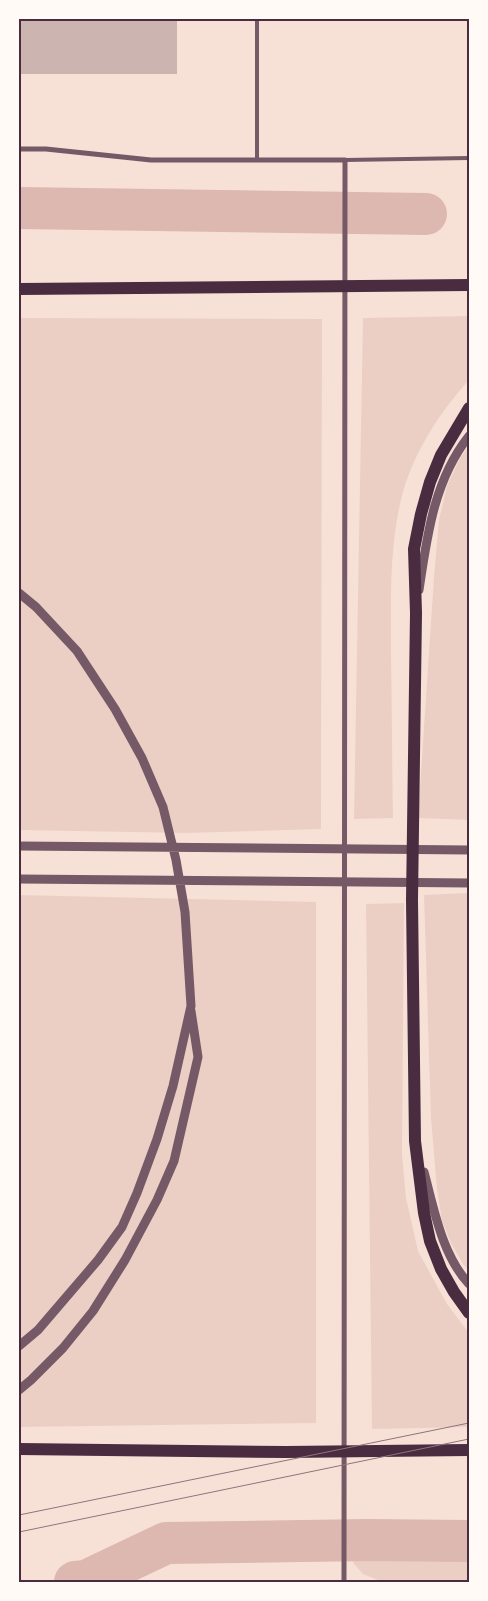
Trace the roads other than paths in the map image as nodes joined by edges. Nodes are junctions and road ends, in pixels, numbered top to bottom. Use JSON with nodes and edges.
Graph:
{"nodes":[{"id":1,"x":257,"y":19,"type":"edge"},
{"id":2,"x":19,"y":148,"type":"edge"},
{"id":3,"x":469,"y":158,"type":"edge"},
{"id":4,"x":258,"y":159,"type":"junction"},
{"id":5,"x":345,"y":160,"type":"junction"},
{"id":6,"x":469,"y":285,"type":"edge"},
{"id":7,"x":19,"y":289,"type":"edge"},
{"id":8,"x":469,"y":408,"type":"edge"},
{"id":9,"x":469,"y":436,"type":"edge"},
{"id":10,"x":19,"y":593,"type":"edge"},
{"id":11,"x":416,"y":613,"type":"junction"},
{"id":12,"x":19,"y":846,"type":"edge"},
{"id":13,"x":469,"y":850,"type":"edge"},
{"id":14,"x":19,"y":879,"type":"edge"},
{"id":15,"x":469,"y":883,"type":"edge"},
{"id":16,"x":190,"y":1006,"type":"junction"},
{"id":17,"x":415,"y":1141,"type":"junction"},
{"id":18,"x":469,"y":1284,"type":"edge"},
{"id":19,"x":469,"y":1313,"type":"edge"},
{"id":20,"x":19,"y":1346,"type":"edge"},
{"id":21,"x":19,"y":1390,"type":"edge"},
{"id":22,"x":19,"y":1449,"type":"edge"},
{"id":23,"x":469,"y":1450,"type":"edge"},
{"id":24,"x":344,"y":1582,"type":"edge"}],
"edges":[{"from":1,"to":4,"type":"lane"},
{"from":2,"to":4,"type":"street"},
{"from":3,"to":5,"type":"lane"},
{"from":4,"to":5,"type":"street"},
{"from":5,"to":24,"type":"street"},
{"from":6,"to":7,"type":"main road"},
{"from":8,"to":11,"type":"main road"},
{"from":9,"to":11,"type":"street"},
{"from":10,"to":16,"type":"street"},
{"from":11,"to":17,"type":"main road"},
{"from":12,"to":13,"type":"street"},
{"from":14,"to":15,"type":"street"},
{"from":16,"to":20,"type":"street"},
{"from":16,"to":21,"type":"street"},
{"from":17,"to":18,"type":"street"},
{"from":17,"to":19,"type":"main road"},
{"from":22,"to":23,"type":"main road"}]}
